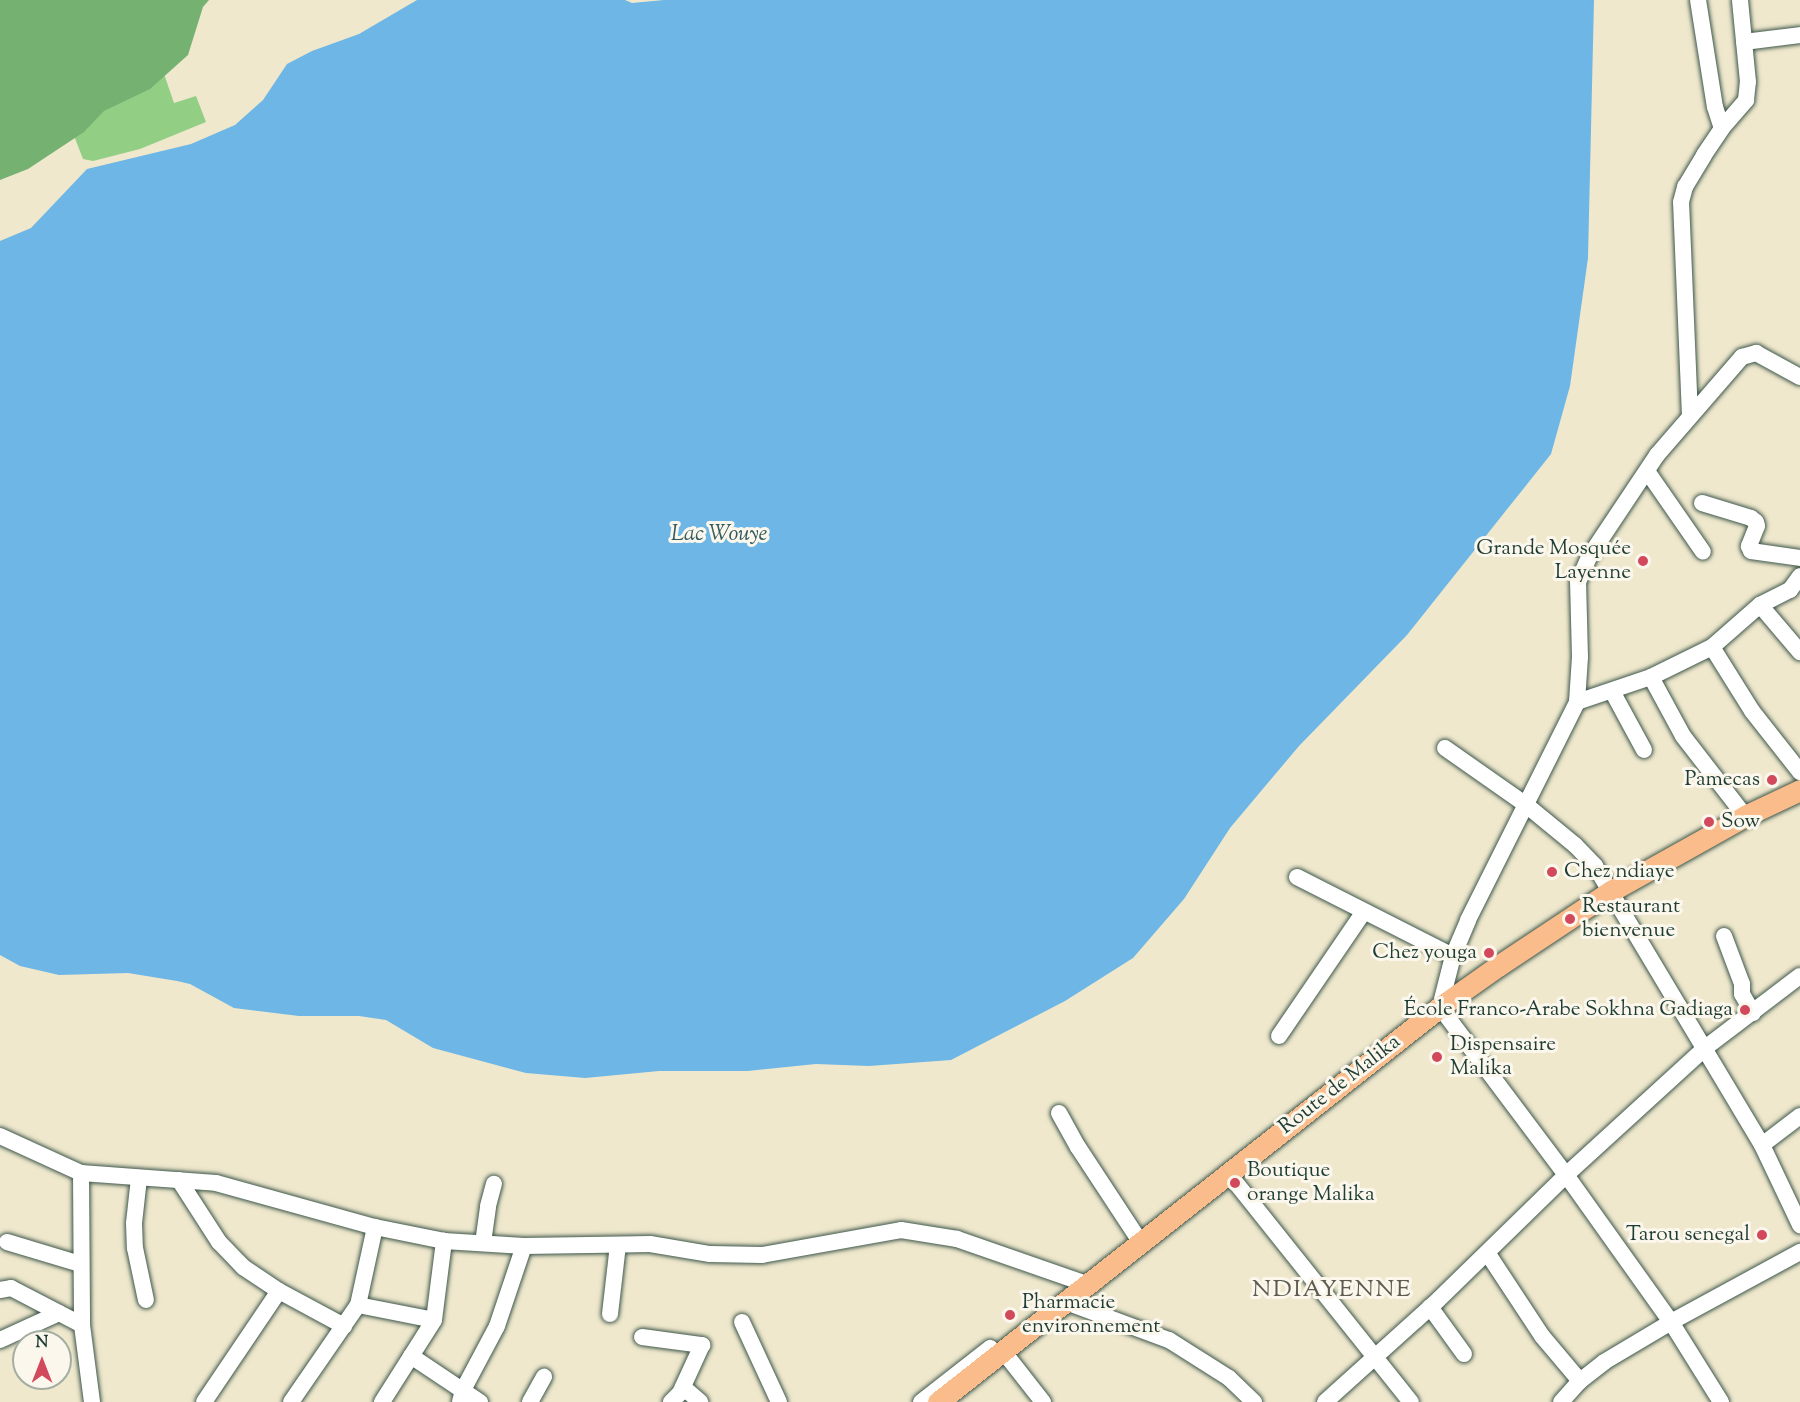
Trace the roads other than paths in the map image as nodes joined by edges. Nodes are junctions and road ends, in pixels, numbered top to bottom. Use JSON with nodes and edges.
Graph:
{"nodes":[{"id":1,"x":1698,"y":0,"type":"edge"},
{"id":2,"x":1740,"y":0,"type":"edge"},
{"id":3,"x":1800,"y":35,"type":"edge"},
{"id":4,"x":1744,"y":42,"type":"junction"},
{"id":5,"x":1722,"y":128,"type":"junction"},
{"id":6,"x":1800,"y":376,"type":"edge"},
{"id":7,"x":1690,"y":416,"type":"junction"},
{"id":8,"x":1647,"y":471,"type":"junction"},
{"id":9,"x":1702,"y":503,"type":"dead end"},
{"id":10,"x":1703,"y":552,"type":"dead end"},
{"id":11,"x":1800,"y":558,"type":"edge"},
{"id":12,"x":1800,"y":576,"type":"edge"},
{"id":13,"x":1760,"y":605,"type":"junction"},
{"id":14,"x":1712,"y":647,"type":"junction"},
{"id":15,"x":1800,"y":652,"type":"edge"},
{"id":16,"x":1651,"y":677,"type":"junction"},
{"id":17,"x":1612,"y":691,"type":"junction"},
{"id":18,"x":1577,"y":702,"type":"junction"},
{"id":19,"x":1445,"y":748,"type":"dead end"},
{"id":20,"x":1644,"y":750,"type":"dead end"},
{"id":21,"x":1800,"y":772,"type":"edge"},
{"id":22,"x":1800,"y":790,"type":"edge"},
{"id":23,"x":1525,"y":804,"type":"junction"},
{"id":24,"x":1745,"y":816,"type":"junction"},
{"id":25,"x":1297,"y":877,"type":"dead end"},
{"id":26,"x":1611,"y":891,"type":"junction"},
{"id":27,"x":1363,"y":913,"type":"junction"},
{"id":28,"x":1724,"y":936,"type":"dead end"},
{"id":29,"x":1453,"y":956,"type":"junction"},
{"id":30,"x":1800,"y":976,"type":"edge"},
{"id":31,"x":1440,"y":1007,"type":"junction"},
{"id":32,"x":1753,"y":1013,"type":"junction"},
{"id":33,"x":1279,"y":1036,"type":"dead end"},
{"id":34,"x":1705,"y":1048,"type":"junction"},
{"id":35,"x":1059,"y":1113,"type":"dead end"},
{"id":36,"x":1800,"y":1116,"type":"edge"},
{"id":37,"x":0,"y":1136,"type":"edge"},
{"id":38,"x":1762,"y":1145,"type":"junction"},
{"id":39,"x":81,"y":1173,"type":"junction"},
{"id":40,"x":1228,"y":1173,"type":"junction"},
{"id":41,"x":1566,"y":1175,"type":"junction"},
{"id":42,"x":139,"y":1178,"type":"junction"},
{"id":43,"x":179,"y":1180,"type":"junction"},
{"id":44,"x":494,"y":1184,"type":"dead end"},
{"id":45,"x":1800,"y":1225,"type":"edge"},
{"id":46,"x":375,"y":1227,"type":"junction"},
{"id":47,"x":444,"y":1241,"type":"junction"},
{"id":48,"x":7,"y":1242,"type":"dead end"},
{"id":49,"x":1141,"y":1242,"type":"junction"},
{"id":50,"x":483,"y":1243,"type":"junction"},
{"id":51,"x":618,"y":1245,"type":"junction"},
{"id":52,"x":524,"y":1246,"type":"junction"},
{"id":53,"x":1800,"y":1252,"type":"edge"},
{"id":54,"x":1488,"y":1254,"type":"junction"},
{"id":55,"x":80,"y":1264,"type":"junction"},
{"id":56,"x":1089,"y":1285,"type":"junction"},
{"id":57,"x":0,"y":1290,"type":"edge"},
{"id":58,"x":279,"y":1291,"type":"junction"},
{"id":59,"x":146,"y":1300,"type":"dead end"},
{"id":60,"x":1066,"y":1302,"type":"junction"},
{"id":61,"x":358,"y":1305,"type":"junction"},
{"id":62,"x":1430,"y":1307,"type":"junction"},
{"id":63,"x":59,"y":1313,"type":"junction"},
{"id":64,"x":610,"y":1314,"type":"dead end"},
{"id":65,"x":1049,"y":1315,"type":"junction"},
{"id":66,"x":434,"y":1320,"type":"junction"},
{"id":67,"x":742,"y":1322,"type":"dead end"},
{"id":68,"x":1671,"y":1322,"type":"junction"},
{"id":69,"x":82,"y":1325,"type":"junction"},
{"id":70,"x":344,"y":1326,"type":"junction"},
{"id":71,"x":642,"y":1337,"type":"dead end"},
{"id":72,"x":0,"y":1340,"type":"edge"},
{"id":73,"x":1003,"y":1351,"type":"junction"},
{"id":74,"x":1464,"y":1354,"type":"dead end"},
{"id":75,"x":411,"y":1356,"type":"junction"},
{"id":76,"x":1374,"y":1357,"type":"junction"},
{"id":77,"x":544,"y":1377,"type":"dead end"},
{"id":78,"x":683,"y":1387,"type":"junction"},
{"id":79,"x":1577,"y":1391,"type":"edge"},
{"id":80,"x":461,"y":1396,"type":"edge"},
{"id":81,"x":92,"y":1402,"type":"edge"},
{"id":82,"x":204,"y":1402,"type":"edge"},
{"id":83,"x":291,"y":1402,"type":"edge"},
{"id":84,"x":382,"y":1402,"type":"edge"},
{"id":85,"x":480,"y":1402,"type":"edge"},
{"id":86,"x":530,"y":1402,"type":"edge"},
{"id":87,"x":671,"y":1402,"type":"edge"},
{"id":88,"x":700,"y":1402,"type":"edge"},
{"id":89,"x":779,"y":1402,"type":"edge"},
{"id":90,"x":921,"y":1402,"type":"edge"},
{"id":91,"x":938,"y":1402,"type":"edge"},
{"id":92,"x":1043,"y":1402,"type":"edge"},
{"id":93,"x":1254,"y":1402,"type":"edge"},
{"id":94,"x":1325,"y":1402,"type":"edge"},
{"id":95,"x":1411,"y":1402,"type":"edge"},
{"id":96,"x":1561,"y":1402,"type":"edge"},
{"id":97,"x":1721,"y":1402,"type":"edge"}],
"edges":[{"from":1,"to":5,"type":"street"},
{"from":2,"to":4,"type":"street"},
{"from":3,"to":4,"type":"street"},
{"from":4,"to":5,"type":"street"},
{"from":5,"to":7,"type":"street"},
{"from":6,"to":7,"type":"street"},
{"from":7,"to":8,"type":"street"},
{"from":8,"to":10,"type":"street"},
{"from":8,"to":18,"type":"street"},
{"from":9,"to":11,"type":"street"},
{"from":12,"to":13,"type":"street"},
{"from":13,"to":14,"type":"street"},
{"from":13,"to":15,"type":"street"},
{"from":14,"to":16,"type":"street"},
{"from":14,"to":21,"type":"street"},
{"from":16,"to":17,"type":"street"},
{"from":16,"to":24,"type":"street"},
{"from":17,"to":18,"type":"street"},
{"from":17,"to":20,"type":"street"},
{"from":18,"to":23,"type":"street"},
{"from":19,"to":23,"type":"street"},
{"from":22,"to":24,"type":"main road","name":"Route de Malika"},
{"from":23,"to":26,"type":"street"},
{"from":23,"to":29,"type":"street"},
{"from":24,"to":26,"type":"main road","name":"Route de Malika"},
{"from":25,"to":27,"type":"street"},
{"from":26,"to":31,"type":"main road","name":"Route de Malika"},
{"from":26,"to":34,"type":"street"},
{"from":27,"to":29,"type":"street"},
{"from":27,"to":33,"type":"street"},
{"from":28,"to":32,"type":"street"},
{"from":29,"to":31,"type":"street"},
{"from":30,"to":32,"type":"street"},
{"from":31,"to":40,"type":"main road","name":"Route de Malika"},
{"from":31,"to":41,"type":"street"},
{"from":32,"to":34,"type":"street"},
{"from":34,"to":38,"type":"street"},
{"from":34,"to":41,"type":"street"},
{"from":35,"to":49,"type":"street"},
{"from":36,"to":38,"type":"street"},
{"from":37,"to":39,"type":"street"},
{"from":38,"to":45,"type":"street"},
{"from":39,"to":42,"type":"street"},
{"from":39,"to":55,"type":"street"},
{"from":40,"to":49,"type":"main road","name":"Route de Malika"},
{"from":40,"to":76,"type":"street"},
{"from":41,"to":54,"type":"street"},
{"from":41,"to":68,"type":"street"},
{"from":42,"to":43,"type":"street"},
{"from":42,"to":59,"type":"street"},
{"from":43,"to":46,"type":"street"},
{"from":43,"to":58,"type":"street"},
{"from":44,"to":50,"type":"street"},
{"from":46,"to":47,"type":"street"},
{"from":46,"to":61,"type":"street"},
{"from":47,"to":50,"type":"street"},
{"from":47,"to":66,"type":"street"},
{"from":48,"to":55,"type":"street"},
{"from":49,"to":56,"type":"main road","name":"Route de Malika"},
{"from":50,"to":52,"type":"street"},
{"from":51,"to":52,"type":"street"},
{"from":51,"to":56,"type":"street"},
{"from":51,"to":64,"type":"street"},
{"from":52,"to":80,"type":"street"},
{"from":53,"to":68,"type":"street"},
{"from":54,"to":62,"type":"street"},
{"from":54,"to":79,"type":"street"},
{"from":55,"to":69,"type":"street"},
{"from":56,"to":60,"type":"main road","name":"Route de Malika"},
{"from":57,"to":63,"type":"street"},
{"from":58,"to":70,"type":"street"},
{"from":58,"to":82,"type":"street"},
{"from":60,"to":65,"type":"main road","name":"Route de Malika"},
{"from":60,"to":93,"type":"street"},
{"from":61,"to":66,"type":"street"},
{"from":61,"to":70,"type":"street"},
{"from":62,"to":74,"type":"street"},
{"from":62,"to":76,"type":"street"},
{"from":63,"to":69,"type":"street"},
{"from":63,"to":72,"type":"street"},
{"from":65,"to":73,"type":"main road","name":"Route de Malika"},
{"from":65,"to":90,"type":"street"},
{"from":66,"to":75,"type":"street"},
{"from":67,"to":89,"type":"street"},
{"from":68,"to":79,"type":"street"},
{"from":68,"to":97,"type":"street"},
{"from":69,"to":81,"type":"street"},
{"from":70,"to":83,"type":"street"},
{"from":71,"to":78,"type":"street"},
{"from":73,"to":91,"type":"main road","name":"Route de Malika"},
{"from":73,"to":92,"type":"street"},
{"from":75,"to":80,"type":"street"},
{"from":75,"to":84,"type":"street"},
{"from":76,"to":94,"type":"street"},
{"from":76,"to":95,"type":"street"},
{"from":77,"to":86,"type":"street"},
{"from":78,"to":87,"type":"street"},
{"from":78,"to":88,"type":"street"},
{"from":79,"to":96,"type":"street"},
{"from":80,"to":85,"type":"street"}]}
